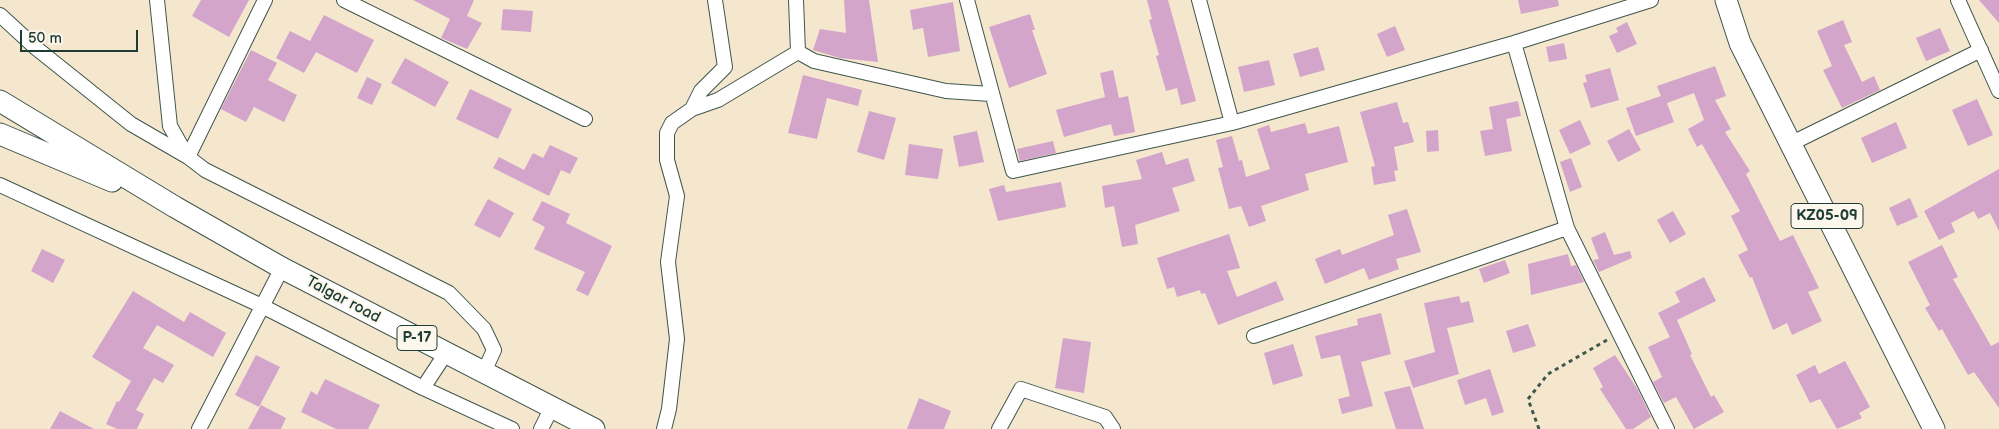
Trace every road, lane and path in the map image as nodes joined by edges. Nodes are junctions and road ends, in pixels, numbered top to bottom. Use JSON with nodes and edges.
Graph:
{"nodes":[{"id":1,"x":157,"y":0,"type":"edge"},
{"id":2,"x":265,"y":0,"type":"edge"},
{"id":3,"x":344,"y":0,"type":"edge"},
{"id":4,"x":715,"y":0,"type":"edge"},
{"id":5,"x":796,"y":0,"type":"edge"},
{"id":6,"x":967,"y":0,"type":"edge"},
{"id":7,"x":1199,"y":0,"type":"edge"},
{"id":8,"x":1651,"y":0,"type":"edge"},
{"id":9,"x":1726,"y":0,"type":"edge"},
{"id":10,"x":1958,"y":0,"type":"edge"},
{"id":11,"x":0,"y":15,"type":"edge"},
{"id":12,"x":1514,"y":43,"type":"junction"},
{"id":13,"x":1980,"y":50,"type":"junction"},
{"id":14,"x":798,"y":52,"type":"junction"},
{"id":15,"x":1999,"y":91,"type":"edge"},
{"id":16,"x":991,"y":94,"type":"junction"},
{"id":17,"x":0,"y":101,"type":"edge"},
{"id":18,"x":692,"y":109,"type":"junction"},
{"id":19,"x":585,"y":119,"type":"dead end"},
{"id":20,"x":1232,"y":123,"type":"junction"},
{"id":21,"x":0,"y":134,"type":"edge"},
{"id":22,"x":1790,"y":144,"type":"junction"},
{"id":23,"x":188,"y":157,"type":"junction"},
{"id":24,"x":0,"y":185,"type":"edge"},
{"id":25,"x":175,"y":207,"type":"junction"},
{"id":26,"x":1567,"y":228,"type":"junction"},
{"id":27,"x":282,"y":268,"type":"junction"},
{"id":28,"x":262,"y":306,"type":"junction"},
{"id":29,"x":1619,"y":333,"type":"junction"},
{"id":30,"x":1254,"y":336,"type":"dead end"},
{"id":31,"x":446,"y":353,"type":"junction"},
{"id":32,"x":484,"y":372,"type":"junction"},
{"id":33,"x":423,"y":388,"type":"junction"},
{"id":34,"x":552,"y":407,"type":"junction"},
{"id":35,"x":199,"y":429,"type":"edge"},
{"id":36,"x":512,"y":429,"type":"edge"},
{"id":37,"x":542,"y":429,"type":"edge"},
{"id":38,"x":594,"y":429,"type":"edge"},
{"id":39,"x":664,"y":429,"type":"edge"},
{"id":40,"x":999,"y":429,"type":"edge"},
{"id":41,"x":1113,"y":429,"type":"edge"},
{"id":42,"x":1539,"y":429,"type":"edge"},
{"id":43,"x":1667,"y":429,"type":"edge"},
{"id":44,"x":1934,"y":429,"type":"edge"}],
"edges":[{"from":1,"to":23,"type":"street"},
{"from":2,"to":23,"type":"street"},
{"from":3,"to":19,"type":"street"},
{"from":4,"to":18,"type":"street"},
{"from":5,"to":14,"type":"street"},
{"from":6,"to":16,"type":"street"},
{"from":7,"to":20,"type":"street"},
{"from":8,"to":12,"type":"street"},
{"from":9,"to":22,"type":"main road","number":"KZ05-09"},
{"from":10,"to":13,"type":"street"},
{"from":11,"to":23,"type":"street"},
{"from":12,"to":20,"type":"street"},
{"from":12,"to":26,"type":"street"},
{"from":13,"to":15,"type":"street"},
{"from":13,"to":22,"type":"street"},
{"from":14,"to":16,"type":"street"},
{"from":14,"to":18,"type":"street"},
{"from":16,"to":20,"type":"street"},
{"from":17,"to":25,"type":"main road","name":"Talgar road","number":"P-17"},
{"from":18,"to":39,"type":"street"},
{"from":21,"to":25,"type":"main road","name":"Talgar road","number":"P-17"},
{"from":22,"to":44,"type":"main road","number":"KZ05-09"},
{"from":23,"to":32,"type":"street"},
{"from":24,"to":28,"type":"street"},
{"from":25,"to":27,"type":"main road","name":"Talgar road","number":"P-17"},
{"from":26,"to":29,"type":"street"},
{"from":26,"to":30,"type":"street"},
{"from":27,"to":28,"type":"street"},
{"from":27,"to":31,"type":"main road","name":"Talgar road","number":"P-17"},
{"from":28,"to":33,"type":"street"},
{"from":28,"to":35,"type":"street"},
{"from":29,"to":42,"type":"path"},
{"from":29,"to":43,"type":"street"},
{"from":31,"to":32,"type":"main road","name":"Talgar road","number":"P-17"},
{"from":31,"to":33,"type":"street"},
{"from":32,"to":34,"type":"main road","name":"Talgar road","number":"P-17"},
{"from":33,"to":36,"type":"street"},
{"from":34,"to":37,"type":"street"},
{"from":34,"to":38,"type":"main road","name":"Talgar road","number":"P-17"},
{"from":40,"to":41,"type":"street"}]}
